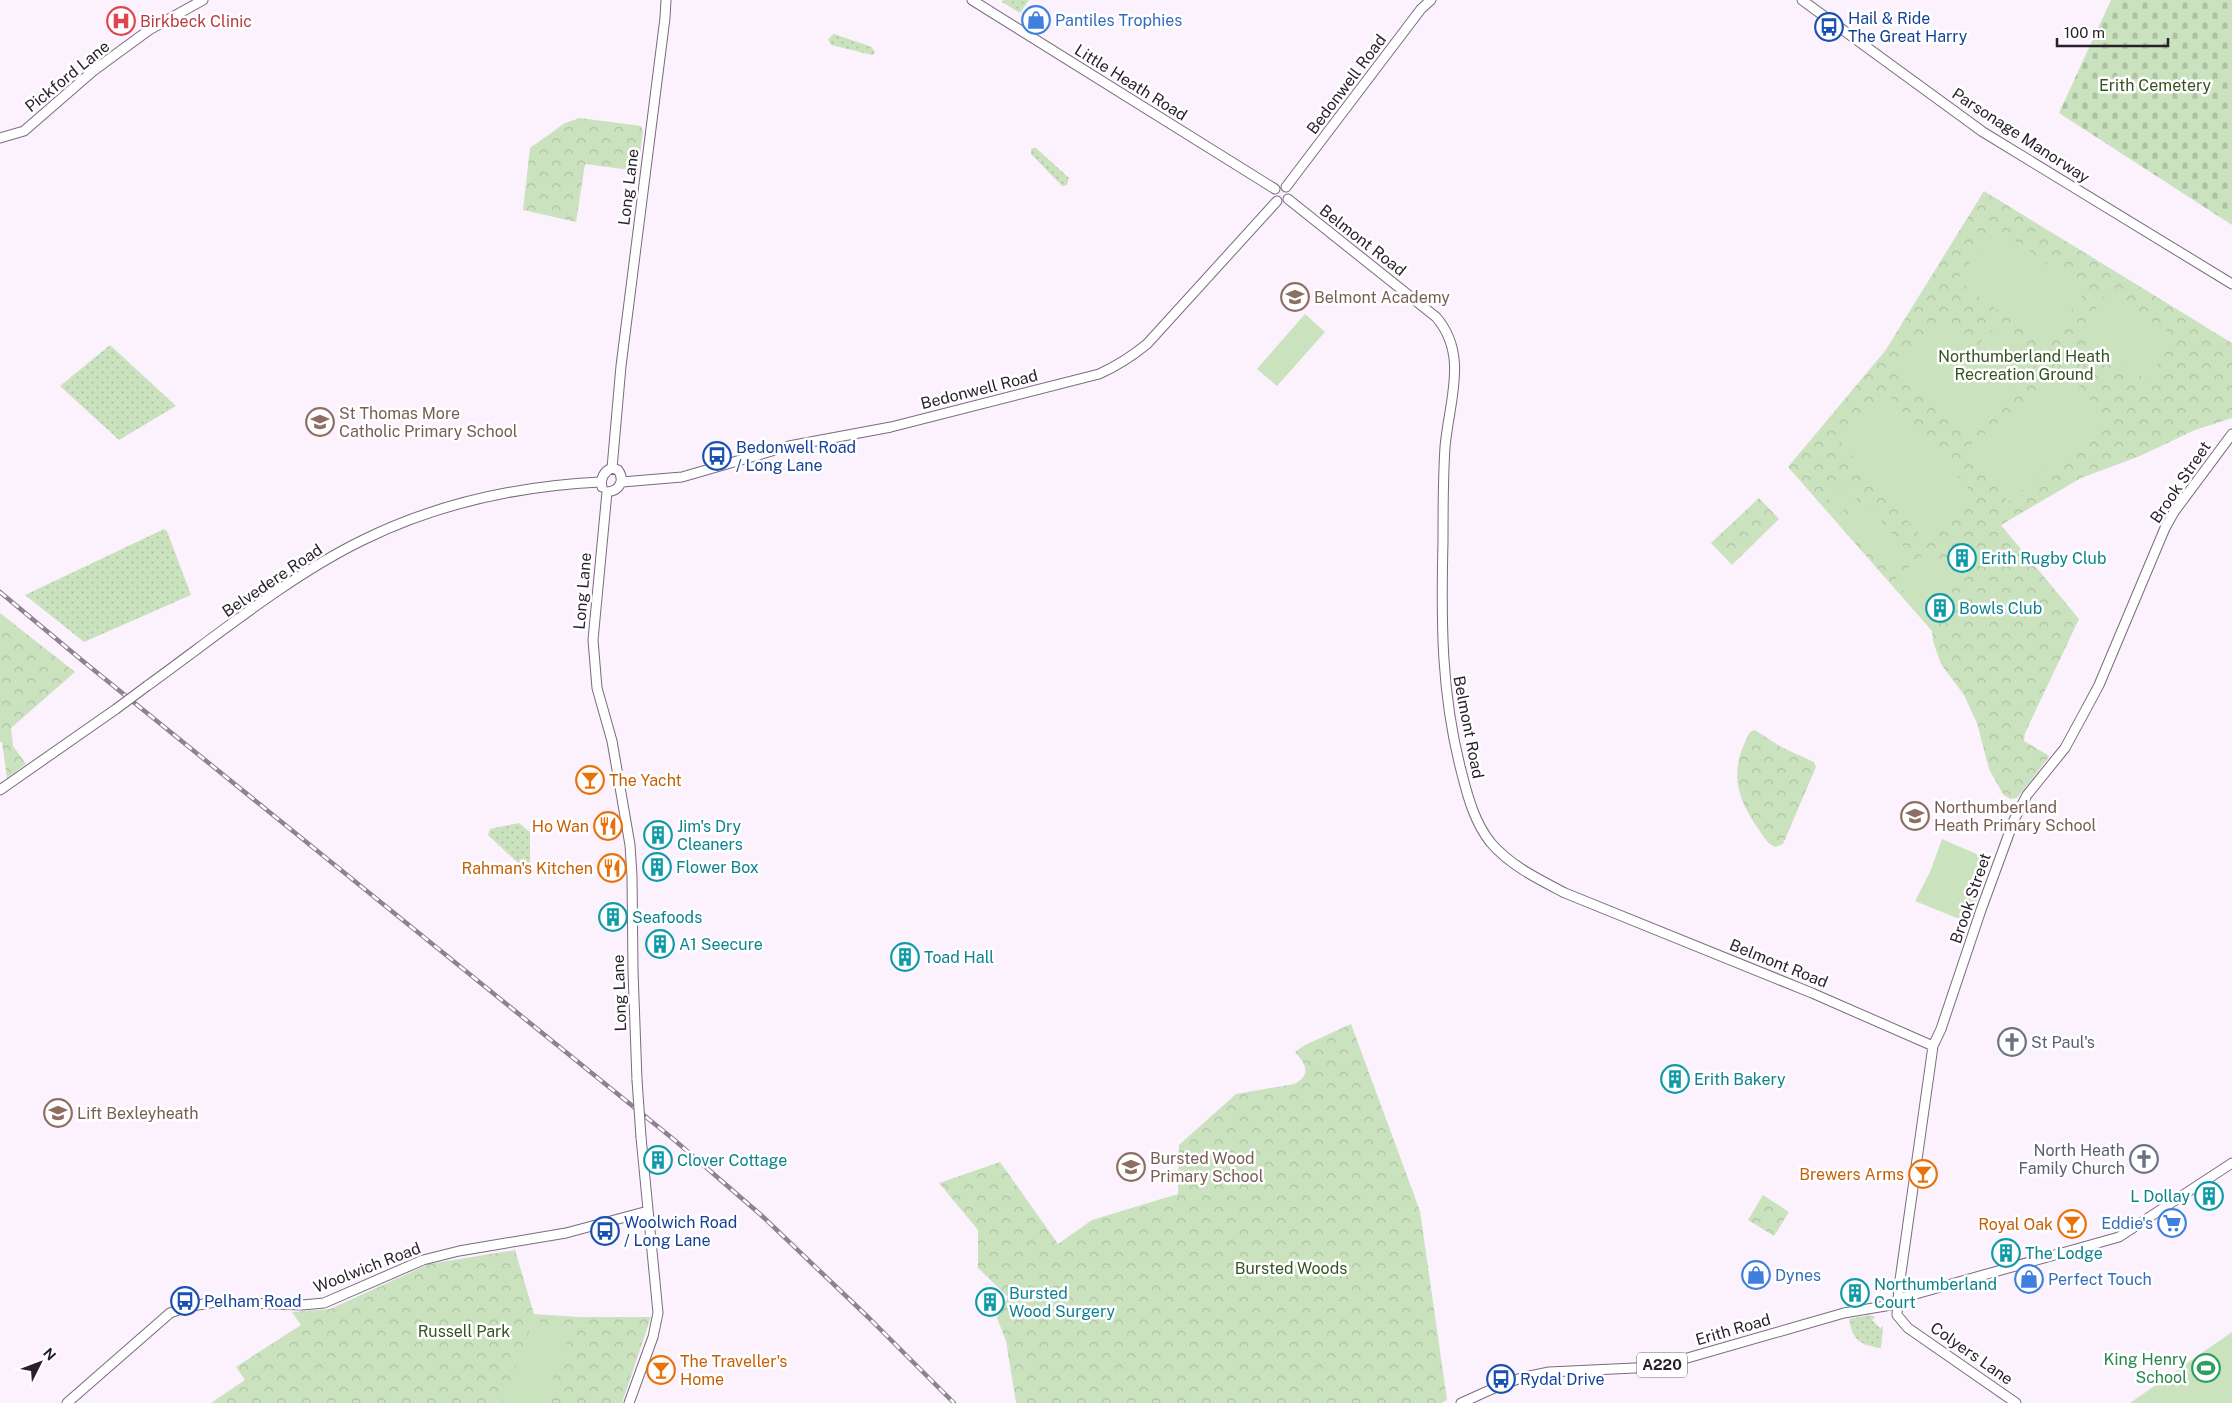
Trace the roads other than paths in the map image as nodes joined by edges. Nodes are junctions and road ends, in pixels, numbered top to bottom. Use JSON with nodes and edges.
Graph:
{"nodes":[{"id":1,"x":203,"y":0,"type":"edge"},
{"id":2,"x":666,"y":0,"type":"edge"},
{"id":3,"x":972,"y":0,"type":"edge"},
{"id":4,"x":1431,"y":0,"type":"edge"},
{"id":5,"x":1802,"y":0,"type":"edge"},
{"id":6,"x":0,"y":138,"type":"edge"},
{"id":7,"x":1286,"y":186,"type":"junction"},
{"id":8,"x":1275,"y":189,"type":"junction"},
{"id":9,"x":1288,"y":199,"type":"junction"},
{"id":10,"x":1277,"y":201,"type":"junction"},
{"id":11,"x":2232,"y":284,"type":"edge"},
{"id":12,"x":2232,"y":434,"type":"edge"},
{"id":13,"x":612,"y":468,"type":"junction"},
{"id":14,"x":600,"y":482,"type":"junction"},
{"id":15,"x":622,"y":482,"type":"junction"},
{"id":16,"x":607,"y":492,"type":"junction"},
{"id":17,"x":0,"y":790,"type":"edge"},
{"id":18,"x":1933,"y":1046,"type":"junction"},
{"id":19,"x":2232,"y":1162,"type":"edge"},
{"id":20,"x":648,"y":1211,"type":"junction"},
{"id":21,"x":1897,"y":1304,"type":"junction"},
{"id":22,"x":67,"y":1403,"type":"edge"},
{"id":23,"x":629,"y":1403,"type":"edge"},
{"id":24,"x":1461,"y":1403,"type":"edge"},
{"id":25,"x":2016,"y":1403,"type":"edge"}],
"edges":[{"from":1,"to":6,"type":"street","name":"Pickford Lane"},
{"from":2,"to":13,"type":"street","name":"Long Lane"},
{"from":3,"to":8,"type":"street","name":"Little Heath Road"},
{"from":4,"to":7,"type":"street","name":"Bedonwell Road"},
{"from":5,"to":11,"type":"street","name":"Parsonage Manorway"},
{"from":7,"to":8,"type":"street"},
{"from":7,"to":9,"type":"street"},
{"from":8,"to":10,"type":"street"},
{"from":9,"to":10,"type":"street"},
{"from":9,"to":18,"type":"street","name":"Belmont Road"},
{"from":10,"to":15,"type":"street","name":"Bedonwell Road"},
{"from":12,"to":18,"type":"street","name":"Brook Street"},
{"from":13,"to":14,"type":"street"},
{"from":13,"to":15,"type":"street"},
{"from":14,"to":16,"type":"street"},
{"from":14,"to":17,"type":"street","name":"Belvedere Road","bridge":true},
{"from":15,"to":16,"type":"street"},
{"from":16,"to":20,"type":"street","name":"Long Lane","bridge":true},
{"from":18,"to":21,"type":"street","name":"Brook Street"},
{"from":19,"to":21,"type":"street","number":"A220"},
{"from":20,"to":22,"type":"street","name":"Woolwich Road"},
{"from":20,"to":23,"type":"street","name":"Long Lane"},
{"from":21,"to":24,"type":"street","name":"Erith Road","number":"A220"},
{"from":21,"to":25,"type":"street","name":"Colyers Lane"}]}
